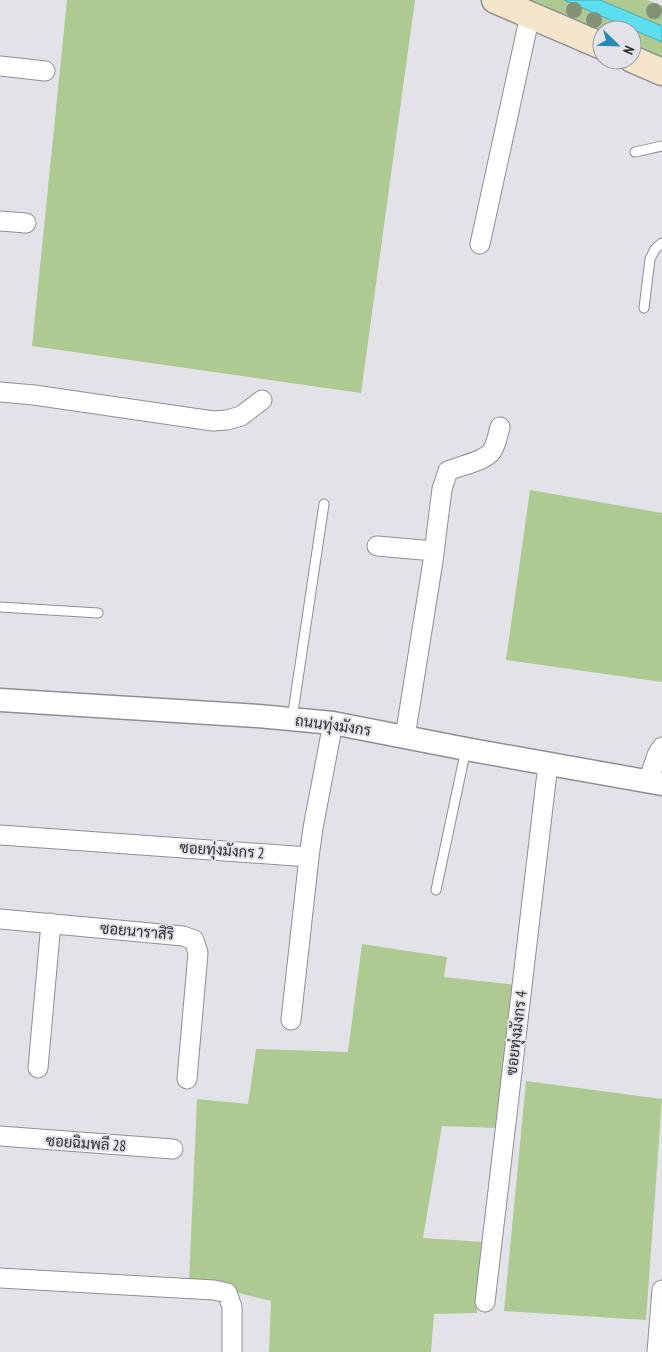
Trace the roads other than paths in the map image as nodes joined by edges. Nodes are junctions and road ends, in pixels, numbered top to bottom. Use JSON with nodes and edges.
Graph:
{"nodes":[{"id":1,"x":495,"y":0,"type":"edge"},
{"id":2,"x":530,"y":15,"type":"junction"},
{"id":3,"x":592,"y":42,"type":"edge"},
{"id":4,"x":642,"y":63,"type":"edge"},
{"id":5,"x":0,"y":66,"type":"edge"},
{"id":6,"x":45,"y":71,"type":"dead end"},
{"id":7,"x":662,"y":72,"type":"edge"},
{"id":8,"x":662,"y":146,"type":"edge"},
{"id":9,"x":635,"y":152,"type":"dead end"},
{"id":10,"x":0,"y":221,"type":"edge"},
{"id":11,"x":26,"y":223,"type":"dead end"},
{"id":12,"x":662,"y":243,"type":"edge"},
{"id":13,"x":480,"y":244,"type":"dead end"},
{"id":14,"x":644,"y":308,"type":"dead end"},
{"id":15,"x":0,"y":392,"type":"edge"},
{"id":16,"x":262,"y":400,"type":"dead end"},
{"id":17,"x":500,"y":428,"type":"dead end"},
{"id":18,"x":324,"y":504,"type":"dead end"},
{"id":19,"x":377,"y":546,"type":"dead end"},
{"id":20,"x":434,"y":551,"type":"junction"},
{"id":21,"x":0,"y":607,"type":"edge"},
{"id":22,"x":98,"y":613,"type":"dead end"},
{"id":23,"x":0,"y":700,"type":"edge"},
{"id":24,"x":292,"y":719,"type":"junction"},
{"id":25,"x":333,"y":723,"type":"junction"},
{"id":26,"x":405,"y":737,"type":"junction"},
{"id":27,"x":662,"y":747,"type":"edge"},
{"id":28,"x":466,"y":749,"type":"junction"},
{"id":29,"x":548,"y":764,"type":"junction"},
{"id":30,"x":655,"y":783,"type":"edge"},
{"id":31,"x":0,"y":835,"type":"edge"},
{"id":32,"x":309,"y":857,"type":"junction"},
{"id":33,"x":436,"y":890,"type":"dead end"},
{"id":34,"x":0,"y":919,"type":"edge"},
{"id":35,"x":52,"y":923,"type":"junction"},
{"id":36,"x":291,"y":1020,"type":"dead end"},
{"id":37,"x":38,"y":1068,"type":"dead end"},
{"id":38,"x":187,"y":1079,"type":"dead end"},
{"id":39,"x":0,"y":1136,"type":"edge"},
{"id":40,"x":173,"y":1149,"type":"dead end"},
{"id":41,"x":0,"y":1278,"type":"edge"},
{"id":42,"x":662,"y":1290,"type":"edge"},
{"id":43,"x":485,"y":1302,"type":"dead end"},
{"id":44,"x":232,"y":1352,"type":"edge"},
{"id":45,"x":657,"y":1352,"type":"edge"}],
"edges":[{"from":1,"to":2,"type":"main road"},
{"from":2,"to":3,"type":"main road"},
{"from":2,"to":13,"type":"street"},
{"from":4,"to":7,"type":"main road"},
{"from":5,"to":6,"type":"street"},
{"from":8,"to":9,"type":"lane"},
{"from":10,"to":11,"type":"street"},
{"from":12,"to":14,"type":"lane"},
{"from":15,"to":16,"type":"street"},
{"from":17,"to":20,"type":"street"},
{"from":18,"to":24,"type":"lane"},
{"from":19,"to":20,"type":"street"},
{"from":20,"to":26,"type":"street"},
{"from":21,"to":22,"type":"lane"},
{"from":23,"to":24,"type":"street","name":"ถนนทุ่งมังกร"},
{"from":24,"to":25,"type":"street","name":"ถนนทุ่งมังกร"},
{"from":25,"to":26,"type":"street","name":"ถนนทุ่งมังกร"},
{"from":25,"to":32,"type":"street"},
{"from":26,"to":28,"type":"street","name":"ถนนทุ่งมังกร"},
{"from":27,"to":30,"type":"street"},
{"from":28,"to":29,"type":"street","name":"ถนนทุ่งมังกร"},
{"from":28,"to":33,"type":"lane"},
{"from":29,"to":30,"type":"street","name":"ถนนทุ่งมังกร"},
{"from":29,"to":43,"type":"street","name":"ซอยทุ่งมังกร 4"},
{"from":31,"to":32,"type":"street","name":"ซอยทุ่งมังกร 2"},
{"from":32,"to":36,"type":"street"},
{"from":34,"to":35,"type":"street","name":"ซอยนาราสิริ"},
{"from":35,"to":37,"type":"street"},
{"from":35,"to":38,"type":"street","name":"ซอยนาราสิริ"},
{"from":39,"to":40,"type":"street","name":"ซอยฉิมพลี 28"},
{"from":41,"to":44,"type":"street"},
{"from":42,"to":45,"type":"street"}]}
